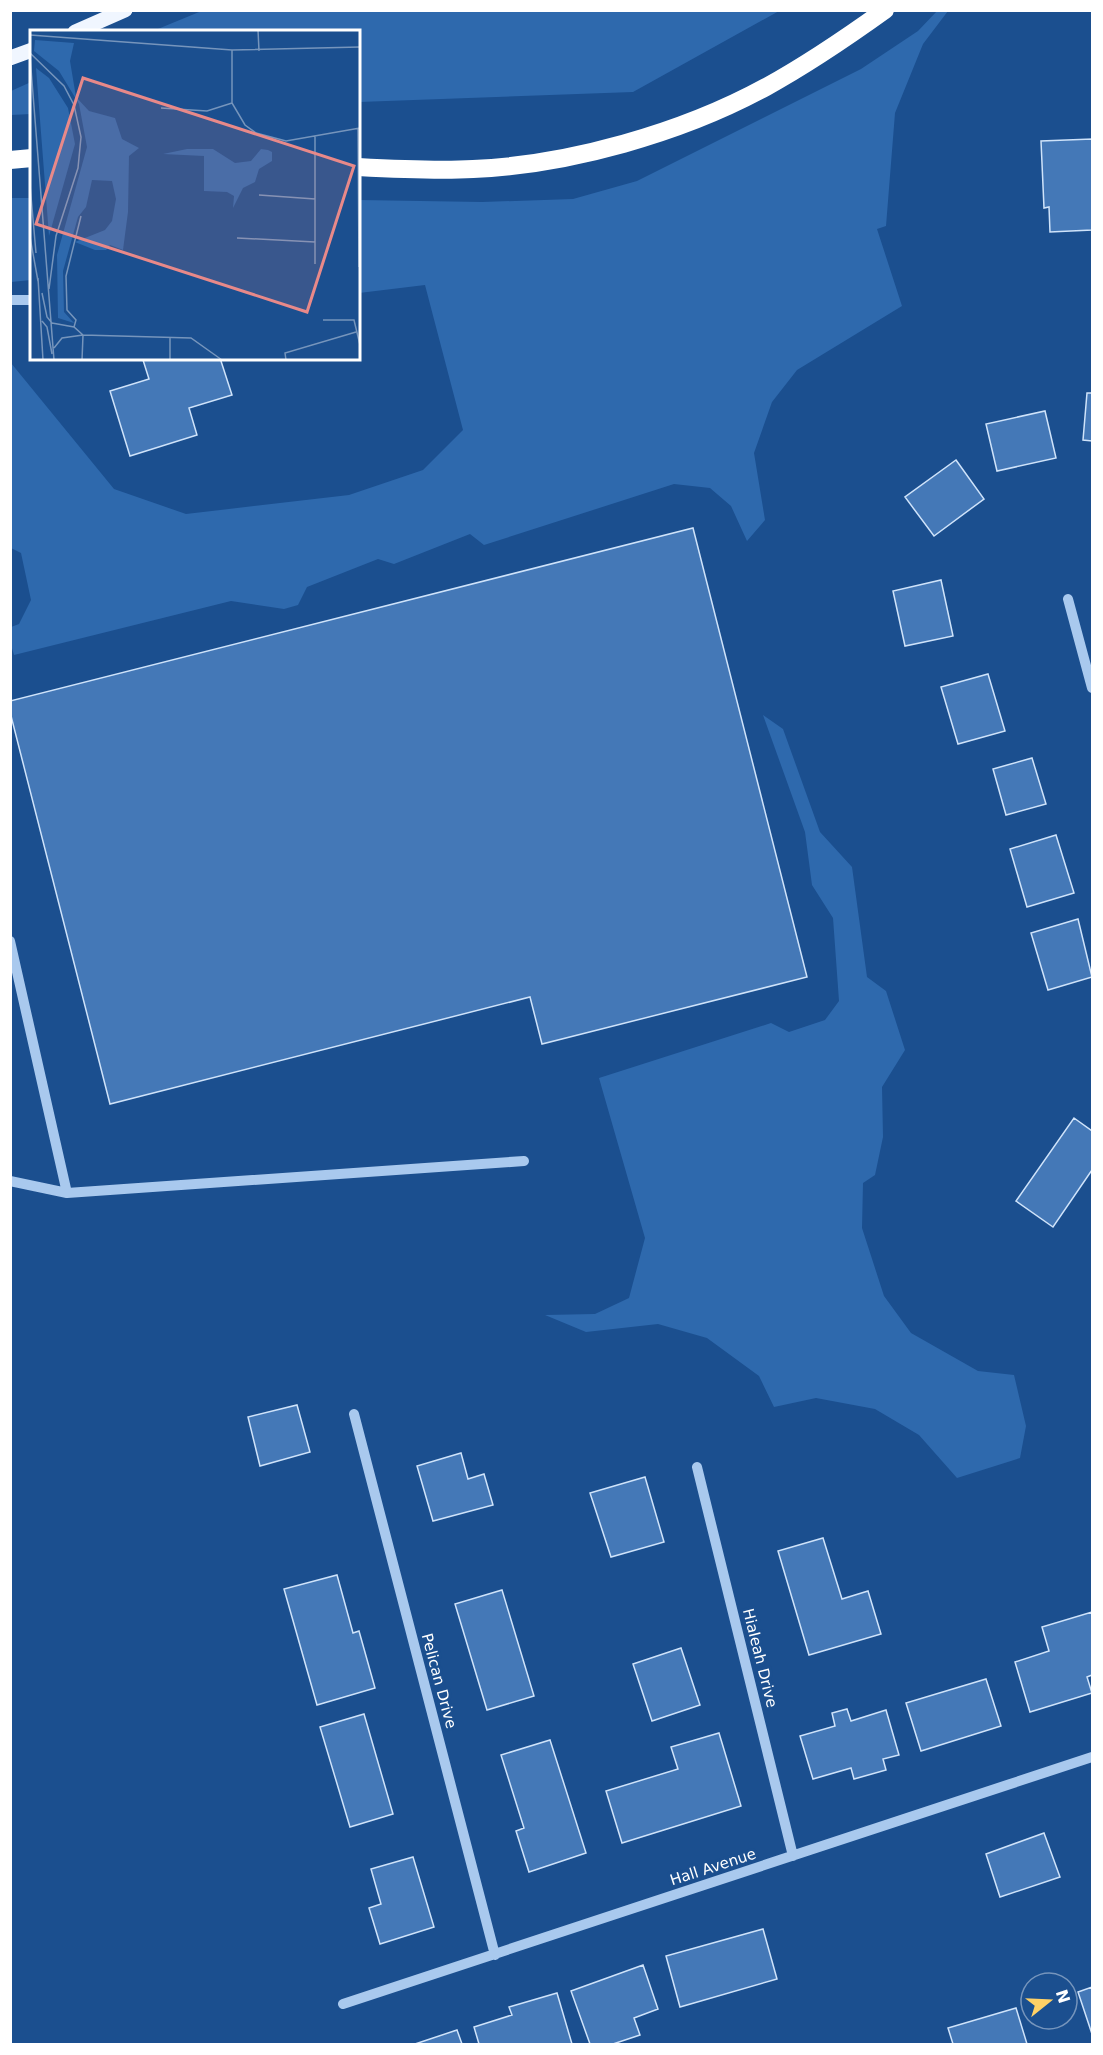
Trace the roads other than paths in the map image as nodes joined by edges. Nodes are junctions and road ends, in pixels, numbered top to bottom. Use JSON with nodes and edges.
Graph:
{"nodes":[{"id":1,"x":125,"y":10,"type":"edge"},
{"id":2,"x":885,"y":10,"type":"edge"},
{"id":3,"x":80,"y":30,"type":"edge"},
{"id":4,"x":30,"y":51,"type":"edge"},
{"id":5,"x":10,"y":58,"type":"edge"},
{"id":6,"x":30,"y":158,"type":"edge"},
{"id":7,"x":10,"y":160,"type":"edge"},
{"id":8,"x":360,"y":167,"type":"edge"},
{"id":9,"x":10,"y":300,"type":"edge"},
{"id":10,"x":30,"y":300,"type":"edge"},
{"id":11,"x":1068,"y":598,"type":"dead end"},
{"id":12,"x":1092,"y":688,"type":"edge"},
{"id":13,"x":10,"y":941,"type":"edge"},
{"id":14,"x":524,"y":1161,"type":"dead end"},
{"id":15,"x":10,"y":1181,"type":"edge"},
{"id":16,"x":67,"y":1193,"type":"junction"},
{"id":17,"x":354,"y":1413,"type":"dead end"},
{"id":18,"x":697,"y":1467,"type":"dead end"},
{"id":19,"x":1092,"y":1757,"type":"edge"},
{"id":20,"x":793,"y":1856,"type":"junction"},
{"id":21,"x":495,"y":1955,"type":"junction"},
{"id":22,"x":343,"y":2004,"type":"dead end"}],
"edges":[{"from":1,"to":3,"type":"main road"},
{"from":2,"to":8,"type":"highway"},
{"from":4,"to":5,"type":"main road"},
{"from":6,"to":7,"type":"highway"},
{"from":9,"to":10,"type":"street"},
{"from":11,"to":12,"type":"street"},
{"from":13,"to":16,"type":"street"},
{"from":14,"to":16,"type":"street"},
{"from":15,"to":16,"type":"street"},
{"from":17,"to":21,"type":"street","name":"Pelican Drive"},
{"from":18,"to":20,"type":"street","name":"Hialeah Drive"},
{"from":19,"to":20,"type":"street","name":"Hall Avenue"},
{"from":20,"to":21,"type":"street","name":"Hall Avenue"},
{"from":21,"to":22,"type":"street","name":"Hall Avenue"}]}
